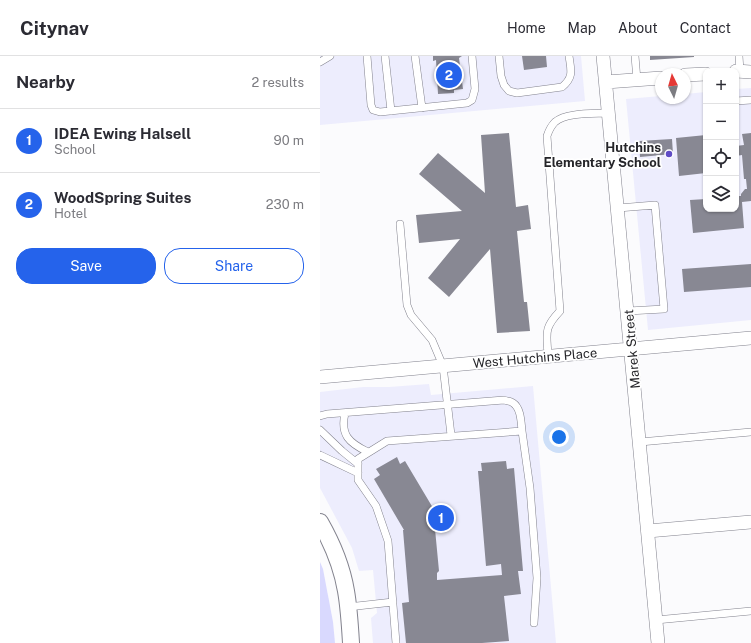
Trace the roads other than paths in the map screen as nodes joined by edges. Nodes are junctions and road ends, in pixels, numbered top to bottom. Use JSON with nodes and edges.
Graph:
{"nodes":[{"id":1,"x":330,"y":56,"type":"edge"},
{"id":2,"x":367,"y":56,"type":"edge"},
{"id":3,"x":385,"y":56,"type":"edge"},
{"id":4,"x":415,"y":56,"type":"edge"},
{"id":5,"x":472,"y":56,"type":"edge"},
{"id":6,"x":499,"y":56,"type":"edge"},
{"id":7,"x":569,"y":56,"type":"edge"},
{"id":8,"x":604,"y":56,"type":"edge"},
{"id":9,"x":635,"y":56,"type":"edge"},
{"id":10,"x":739,"y":56,"type":"edge"},
{"id":11,"x":320,"y":62,"type":"edge"},
{"id":12,"x":742,"y":71,"type":"edge"},
{"id":13,"x":703,"y":74,"type":"edge"},
{"id":14,"x":691,"y":75,"type":"edge"},
{"id":15,"x":655,"y":78,"type":"edge"},
{"id":16,"x":637,"y":80,"type":"junction"},
{"id":17,"x":606,"y":82,"type":"junction"},
{"id":18,"x":751,"y":100,"type":"edge"},
{"id":19,"x":739,"y":101,"type":"edge"},
{"id":20,"x":422,"y":108,"type":"junction"},
{"id":21,"x":390,"y":111,"type":"junction"},
{"id":22,"x":609,"y":113,"type":"junction"},
{"id":23,"x":618,"y":208,"type":"junction"},
{"id":24,"x":400,"y":224,"type":"dead end"},
{"id":25,"x":628,"y":312,"type":"junction"},
{"id":26,"x":751,"y":338,"type":"edge"},
{"id":27,"x":632,"y":349,"type":"junction"},
{"id":28,"x":548,"y":356,"type":"junction"},
{"id":29,"x":444,"y":366,"type":"junction"},
{"id":30,"x":320,"y":377,"type":"edge"},
{"id":31,"x":448,"y":405,"type":"junction"},
{"id":32,"x":345,"y":413,"type":"junction"},
{"id":33,"x":320,"y":416,"type":"edge"},
{"id":34,"x":320,"y":430,"type":"edge"},
{"id":35,"x":522,"y":431,"type":"junction"},
{"id":36,"x":751,"y":432,"type":"edge"},
{"id":37,"x":451,"y":435,"type":"junction"},
{"id":38,"x":640,"y":442,"type":"junction"},
{"id":39,"x":368,"y":452,"type":"junction"},
{"id":40,"x":320,"y":455,"type":"edge"},
{"id":41,"x":358,"y":464,"type":"junction"},
{"id":42,"x":358,"y":473,"type":"junction"},
{"id":43,"x":320,"y":522,"type":"edge"},
{"id":44,"x":751,"y":522,"type":"edge"},
{"id":45,"x":648,"y":531,"type":"junction"},
{"id":46,"x":393,"y":602,"type":"junction"},
{"id":47,"x":348,"y":607,"type":"junction"},
{"id":48,"x":751,"y":611,"type":"edge"},
{"id":49,"x":656,"y":620,"type":"junction"},
{"id":50,"x":534,"y":623,"type":"dead end"},
{"id":51,"x":351,"y":643,"type":"edge"},
{"id":52,"x":396,"y":643,"type":"edge"},
{"id":53,"x":658,"y":643,"type":"edge"}],
"edges":[{"from":1,"to":11,"type":"lane"},
{"from":2,"to":21,"type":"lane"},
{"from":3,"to":21,"type":"lane"},
{"from":4,"to":20,"type":"lane"},
{"from":5,"to":20,"type":"lane"},
{"from":6,"to":7,"type":"lane"},
{"from":8,"to":17,"type":"street","name":"Marek Street"},
{"from":9,"to":16,"type":"lane"},
{"from":10,"to":12,"type":"lane"},
{"from":13,"to":14,"type":"street"},
{"from":15,"to":16,"type":"street"},
{"from":16,"to":17,"type":"street"},
{"from":17,"to":22,"type":"street","name":"Marek Street"},
{"from":18,"to":19,"type":"lane"},
{"from":20,"to":21,"type":"lane"},
{"from":22,"to":23,"type":"street","name":"Marek Street"},
{"from":22,"to":28,"type":"lane"},
{"from":23,"to":25,"type":"street","name":"Marek Street"},
{"from":23,"to":25,"type":"lane"},
{"from":24,"to":29,"type":"lane"},
{"from":25,"to":27,"type":"street","name":"Marek Street"},
{"from":26,"to":27,"type":"street","name":"West Hutchins Place"},
{"from":27,"to":28,"type":"street","name":"West Hutchins Place"},
{"from":27,"to":38,"type":"street","name":"Marek Street"},
{"from":28,"to":29,"type":"street","name":"West Hutchins Place"},
{"from":29,"to":30,"type":"street","name":"West Hutchins Place"},
{"from":29,"to":31,"type":"lane"},
{"from":31,"to":32,"type":"lane"},
{"from":31,"to":35,"type":"lane"},
{"from":31,"to":37,"type":"lane"},
{"from":32,"to":33,"type":"lane"},
{"from":32,"to":39,"type":"lane"},
{"from":34,"to":41,"type":"lane"},
{"from":35,"to":37,"type":"lane"},
{"from":35,"to":50,"type":"lane"},
{"from":36,"to":38,"type":"lane"},
{"from":37,"to":39,"type":"lane"},
{"from":38,"to":45,"type":"street","name":"Marek Street"},
{"from":39,"to":41,"type":"lane"},
{"from":40,"to":42,"type":"lane"},
{"from":41,"to":42,"type":"lane"},
{"from":42,"to":46,"type":"lane"},
{"from":43,"to":47,"type":"street"},
{"from":44,"to":45,"type":"street"},
{"from":45,"to":49,"type":"street","name":"Marek Street"},
{"from":46,"to":47,"type":"lane"},
{"from":46,"to":52,"type":"lane"},
{"from":47,"to":51,"type":"street"},
{"from":48,"to":49,"type":"lane"},
{"from":49,"to":53,"type":"street","name":"Marek Street"}]}
